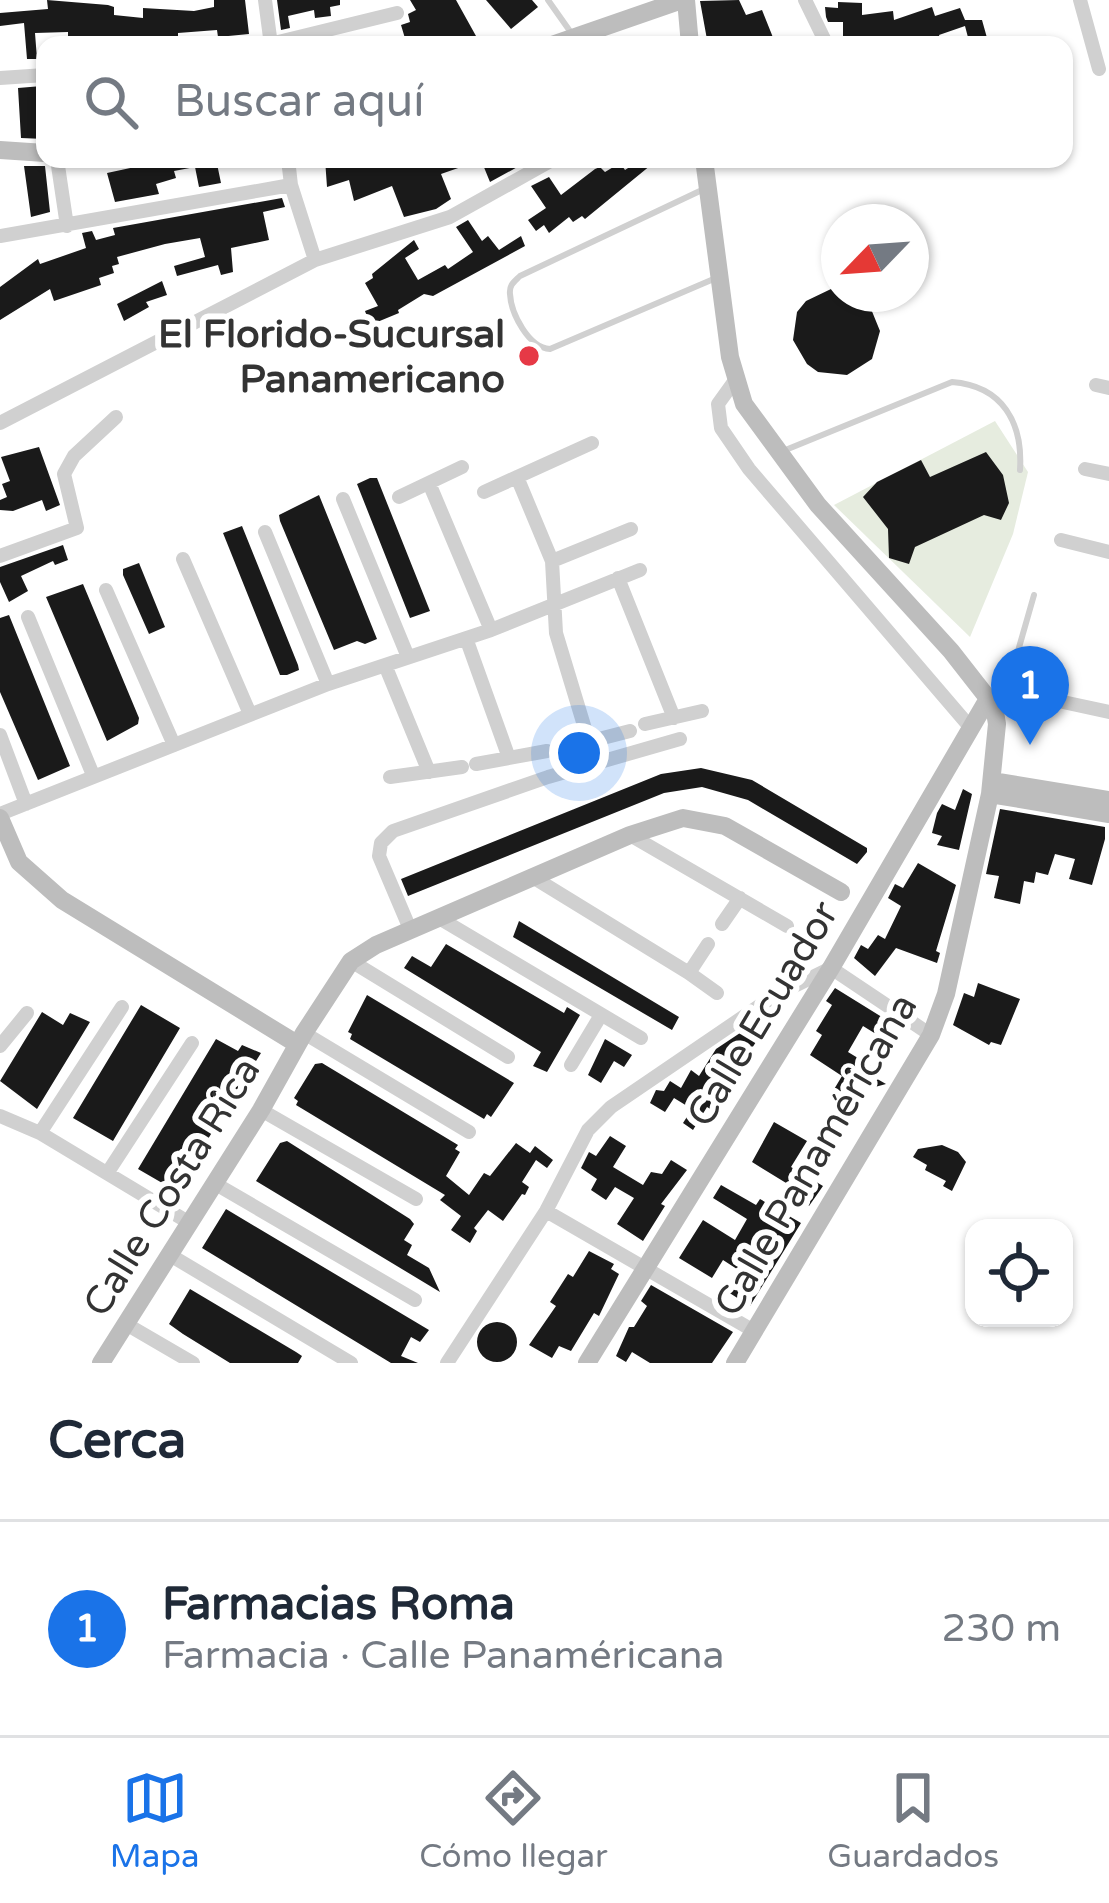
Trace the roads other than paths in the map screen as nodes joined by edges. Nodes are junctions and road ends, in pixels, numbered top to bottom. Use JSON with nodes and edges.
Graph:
{"nodes":[{"id":1,"x":265,"y":0,"type":"edge"},
{"id":2,"x":548,"y":0,"type":"edge"},
{"id":3,"x":684,"y":0,"type":"edge"},
{"id":4,"x":805,"y":0,"type":"edge"},
{"id":5,"x":1080,"y":0,"type":"edge"},
{"id":6,"x":397,"y":13,"type":"dead end"},
{"id":7,"x":268,"y":36,"type":"edge"},
{"id":8,"x":305,"y":36,"type":"edge"},
{"id":9,"x":573,"y":36,"type":"edge"},
{"id":10,"x":577,"y":36,"type":"edge"},
{"id":11,"x":690,"y":36,"type":"edge"},
{"id":12,"x":823,"y":36,"type":"edge"},
{"id":13,"x":1099,"y":69,"type":"dead end"},
{"id":14,"x":36,"y":76,"type":"edge"},
{"id":15,"x":0,"y":78,"type":"edge"},
{"id":16,"x":0,"y":150,"type":"edge"},
{"id":17,"x":36,"y":152,"type":"edge"},
{"id":18,"x":58,"y":168,"type":"edge"},
{"id":19,"x":289,"y":168,"type":"edge"},
{"id":20,"x":538,"y":168,"type":"edge"},
{"id":21,"x":705,"y":168,"type":"edge"},
{"id":22,"x":291,"y":184,"type":"junction"},
{"id":23,"x":708,"y":188,"type":"junction"},
{"id":24,"x":67,"y":226,"type":"junction"},
{"id":25,"x":0,"y":236,"type":"edge"},
{"id":26,"x":315,"y":260,"type":"junction"},
{"id":27,"x":719,"y":277,"type":"junction"},
{"id":28,"x":736,"y":379,"type":"junction"},
{"id":29,"x":116,"y":417,"type":"dead end"},
{"id":30,"x":4,"y":419,"type":"edge"},
{"id":31,"x":592,"y":443,"type":"dead end"},
{"id":32,"x":779,"y":453,"type":"junction"},
{"id":33,"x":462,"y":467,"type":"dead end"},
{"id":34,"x":1085,"y":469,"type":"dead end"},
{"id":35,"x":1020,"y":470,"type":"dead end"},
{"id":36,"x":1109,"y":473,"type":"edge"},
{"id":37,"x":517,"y":477,"type":"junction"},
{"id":38,"x":429,"y":483,"type":"junction"},
{"id":39,"x":484,"y":493,"type":"dead end"},
{"id":40,"x":399,"y":496,"type":"dead end"},
{"id":41,"x":343,"y":499,"type":"dead end"},
{"id":42,"x":631,"y":529,"type":"dead end"},
{"id":43,"x":265,"y":532,"type":"dead end"},
{"id":44,"x":1061,"y":540,"type":"dead end"},
{"id":45,"x":1109,"y":552,"type":"edge"},
{"id":46,"x":0,"y":556,"type":"edge"},
{"id":47,"x":183,"y":559,"type":"dead end"},
{"id":48,"x":552,"y":561,"type":"junction"},
{"id":49,"x":640,"y":570,"type":"dead end"},
{"id":50,"x":619,"y":578,"type":"junction"},
{"id":51,"x":106,"y":590,"type":"dead end"},
{"id":52,"x":1034,"y":595,"type":"dead end"},
{"id":53,"x":553,"y":604,"type":"junction"},
{"id":54,"x":28,"y":617,"type":"dead end"},
{"id":55,"x":491,"y":630,"type":"junction"},
{"id":56,"x":466,"y":638,"type":"junction"},
{"id":57,"x":408,"y":656,"type":"junction"},
{"id":58,"x":385,"y":665,"type":"junction"},
{"id":59,"x":328,"y":684,"type":"junction"},
{"id":60,"x":992,"y":701,"type":"junction"},
{"id":61,"x":1063,"y":702,"type":"dead end"},
{"id":62,"x":702,"y":711,"type":"dead end"},
{"id":63,"x":1109,"y":712,"type":"edge"},
{"id":64,"x":250,"y":714,"type":"junction"},
{"id":65,"x":674,"y":718,"type":"junction"},
{"id":66,"x":970,"y":727,"type":"junction"},
{"id":67,"x":0,"y":735,"type":"edge"},
{"id":68,"x":680,"y":739,"type":"dead end"},
{"id":69,"x":589,"y":742,"type":"junction"},
{"id":70,"x":174,"y":745,"type":"junction"},
{"id":71,"x":508,"y":758,"type":"junction"},
{"id":72,"x":429,"y":772,"type":"junction"},
{"id":73,"x":93,"y":776,"type":"junction"},
{"id":74,"x":390,"y":777,"type":"dead end"},
{"id":75,"x":991,"y":788,"type":"junction"},
{"id":76,"x":1109,"y":800,"type":"edge"},
{"id":77,"x":26,"y":804,"type":"junction"},
{"id":78,"x":1109,"y":814,"type":"edge"},
{"id":79,"x":0,"y":816,"type":"edge"},
{"id":80,"x":630,"y":835,"type":"junction"},
{"id":81,"x":531,"y":877,"type":"junction"},
{"id":82,"x":841,"y":892,"type":"dead end"},
{"id":83,"x":740,"y":898,"type":"junction"},
{"id":84,"x":439,"y":918,"type":"junction"},
{"id":85,"x":722,"y":924,"type":"dead end"},
{"id":86,"x":787,"y":926,"type":"dead end"},
{"id":87,"x":410,"y":929,"type":"junction"},
{"id":88,"x":708,"y":944,"type":"dead end"},
{"id":89,"x":351,"y":961,"type":"junction"},
{"id":90,"x":831,"y":968,"type":"junction"},
{"id":91,"x":689,"y":973,"type":"junction"},
{"id":92,"x":717,"y":993,"type":"dead end"},
{"id":93,"x":122,"y":1007,"type":"dead end"},
{"id":94,"x":27,"y":1013,"type":"dead end"},
{"id":95,"x":601,"y":1015,"type":"junction"},
{"id":96,"x":932,"y":1035,"type":"junction"},
{"id":97,"x":640,"y":1038,"type":"dead end"},
{"id":98,"x":300,"y":1039,"type":"junction"},
{"id":99,"x":192,"y":1043,"type":"dead end"},
{"id":100,"x":0,"y":1046,"type":"edge"},
{"id":101,"x":508,"y":1057,"type":"dead end"},
{"id":102,"x":571,"y":1065,"type":"dead end"},
{"id":103,"x":262,"y":1110,"type":"junction"},
{"id":104,"x":0,"y":1116,"type":"edge"},
{"id":105,"x":469,"y":1132,"type":"dead end"},
{"id":106,"x":40,"y":1133,"type":"junction"},
{"id":107,"x":108,"y":1172,"type":"junction"},
{"id":108,"x":214,"y":1183,"type":"junction"},
{"id":109,"x":416,"y":1199,"type":"dead end"},
{"id":110,"x":545,"y":1211,"type":"junction"},
{"id":111,"x":188,"y":1222,"type":"junction"},
{"id":112,"x":170,"y":1255,"type":"junction"},
{"id":113,"x":646,"y":1266,"type":"junction"},
{"id":114,"x":415,"y":1300,"type":"dead end"},
{"id":115,"x":126,"y":1324,"type":"junction"},
{"id":116,"x":754,"y":1330,"type":"junction"},
{"id":117,"x":101,"y":1363,"type":"edge"},
{"id":118,"x":193,"y":1363,"type":"edge"},
{"id":119,"x":351,"y":1363,"type":"edge"},
{"id":120,"x":447,"y":1363,"type":"edge"},
{"id":121,"x":587,"y":1363,"type":"edge"},
{"id":122,"x":735,"y":1363,"type":"edge"}],
"edges":[{"from":1,"to":7,"type":"street"},
{"from":2,"to":9,"type":"lane"},
{"from":3,"to":10,"type":"street"},
{"from":3,"to":11,"type":"street"},
{"from":4,"to":12,"type":"street"},
{"from":5,"to":13,"type":"street"},
{"from":6,"to":8,"type":"street"},
{"from":14,"to":15,"type":"street"},
{"from":16,"to":17,"type":"street"},
{"from":18,"to":24,"type":"street"},
{"from":19,"to":22,"type":"street"},
{"from":20,"to":26,"type":"street"},
{"from":21,"to":23,"type":"street"},
{"from":22,"to":24,"type":"street"},
{"from":22,"to":26,"type":"street"},
{"from":23,"to":27,"type":"street"},
{"from":23,"to":27,"type":"lane"},
{"from":24,"to":25,"type":"street"},
{"from":26,"to":30,"type":"street"},
{"from":27,"to":28,"type":"street"},
{"from":28,"to":32,"type":"street"},
{"from":28,"to":66,"type":"street"},
{"from":29,"to":46,"type":"street"},
{"from":31,"to":37,"type":"street"},
{"from":32,"to":35,"type":"lane"},
{"from":32,"to":60,"type":"street"},
{"from":33,"to":38,"type":"street"},
{"from":34,"to":36,"type":"street"},
{"from":37,"to":39,"type":"street"},
{"from":37,"to":48,"type":"street"},
{"from":38,"to":40,"type":"street"},
{"from":38,"to":55,"type":"street"},
{"from":41,"to":57,"type":"street"},
{"from":42,"to":48,"type":"street"},
{"from":43,"to":59,"type":"street"},
{"from":44,"to":45,"type":"street"},
{"from":47,"to":64,"type":"street"},
{"from":48,"to":53,"type":"street"},
{"from":49,"to":50,"type":"street"},
{"from":50,"to":53,"type":"street"},
{"from":50,"to":65,"type":"street"},
{"from":51,"to":70,"type":"street"},
{"from":52,"to":60,"type":"lane"},
{"from":53,"to":55,"type":"street"},
{"from":53,"to":69,"type":"street"},
{"from":54,"to":73,"type":"street"},
{"from":55,"to":56,"type":"street"},
{"from":56,"to":57,"type":"street"},
{"from":56,"to":71,"type":"street"},
{"from":57,"to":58,"type":"street"},
{"from":58,"to":59,"type":"street"},
{"from":58,"to":72,"type":"street"},
{"from":59,"to":64,"type":"street"},
{"from":60,"to":66,"type":"street","name":"Calle Ecuador"},
{"from":60,"to":75,"type":"street","name":"Calle Panaméricana"},
{"from":61,"to":63,"type":"street"},
{"from":62,"to":65,"type":"street"},
{"from":64,"to":70,"type":"street"},
{"from":65,"to":69,"type":"street"},
{"from":66,"to":90,"type":"street","name":"Calle Ecuador"},
{"from":67,"to":77,"type":"street"},
{"from":68,"to":87,"type":"street"},
{"from":69,"to":71,"type":"street"},
{"from":70,"to":73,"type":"street"},
{"from":71,"to":72,"type":"street"},
{"from":72,"to":74,"type":"street"},
{"from":73,"to":77,"type":"street"},
{"from":75,"to":76,"type":"street"},
{"from":75,"to":78,"type":"street"},
{"from":75,"to":96,"type":"street","name":"Calle Panaméricana"},
{"from":77,"to":79,"type":"street"},
{"from":79,"to":98,"type":"street"},
{"from":80,"to":81,"type":"street"},
{"from":80,"to":82,"type":"street"},
{"from":80,"to":83,"type":"street"},
{"from":81,"to":84,"type":"street"},
{"from":81,"to":91,"type":"street"},
{"from":83,"to":85,"type":"street"},
{"from":83,"to":86,"type":"street"},
{"from":84,"to":87,"type":"street"},
{"from":84,"to":95,"type":"street"},
{"from":87,"to":89,"type":"street"},
{"from":88,"to":91,"type":"street"},
{"from":89,"to":98,"type":"street","name":"Calle Costa Rica"},
{"from":89,"to":101,"type":"street"},
{"from":90,"to":96,"type":"street"},
{"from":90,"to":110,"type":"street"},
{"from":90,"to":113,"type":"street","name":"Calle Ecuador"},
{"from":91,"to":92,"type":"street"},
{"from":93,"to":106,"type":"street"},
{"from":94,"to":100,"type":"street"},
{"from":95,"to":97,"type":"street"},
{"from":95,"to":102,"type":"street"},
{"from":96,"to":116,"type":"street","name":"Calle Panaméricana"},
{"from":98,"to":103,"type":"street","name":"Calle Costa Rica"},
{"from":98,"to":105,"type":"street"},
{"from":99,"to":107,"type":"street"},
{"from":103,"to":108,"type":"street","name":"Calle Costa Rica"},
{"from":103,"to":109,"type":"street"},
{"from":104,"to":106,"type":"street"},
{"from":106,"to":107,"type":"street"},
{"from":107,"to":111,"type":"street"},
{"from":108,"to":111,"type":"street","name":"Calle Costa Rica"},
{"from":108,"to":114,"type":"street"},
{"from":110,"to":113,"type":"street"},
{"from":110,"to":120,"type":"street"},
{"from":111,"to":112,"type":"street","name":"Calle Costa Rica"},
{"from":112,"to":115,"type":"street","name":"Calle Costa Rica"},
{"from":112,"to":119,"type":"street"},
{"from":113,"to":116,"type":"street"},
{"from":113,"to":121,"type":"street","name":"Calle Ecuador"},
{"from":115,"to":117,"type":"street","name":"Calle Costa Rica"},
{"from":115,"to":118,"type":"street"},
{"from":116,"to":122,"type":"street","name":"Calle Panaméricana"}]}
